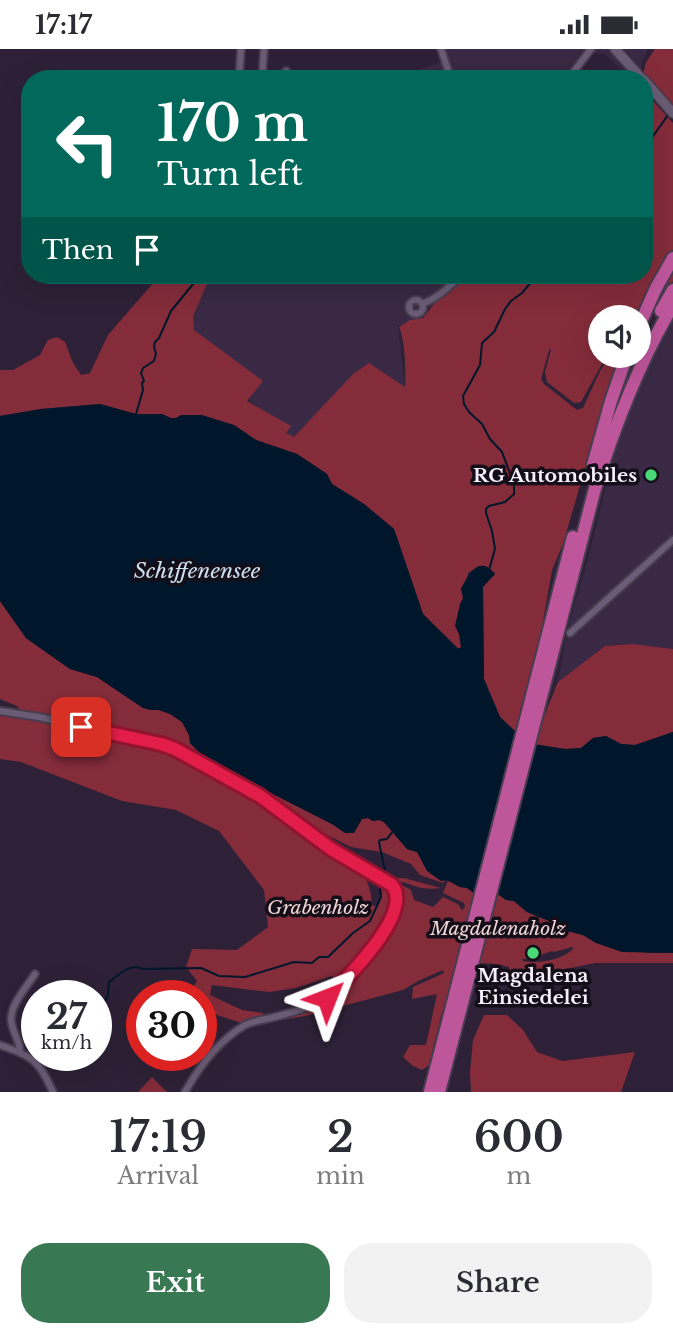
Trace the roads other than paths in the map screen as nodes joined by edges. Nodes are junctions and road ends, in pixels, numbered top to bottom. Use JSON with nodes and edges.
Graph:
{"nodes":[{"id":1,"x":241,"y":49,"type":"edge"},
{"id":2,"x":264,"y":49,"type":"edge"},
{"id":3,"x":442,"y":49,"type":"edge"},
{"id":4,"x":591,"y":49,"type":"edge"},
{"id":5,"x":615,"y":49,"type":"edge"},
{"id":6,"x":240,"y":70,"type":"edge"},
{"id":7,"x":263,"y":70,"type":"edge"},
{"id":8,"x":448,"y":70,"type":"edge"},
{"id":9,"x":575,"y":70,"type":"edge"},
{"id":10,"x":634,"y":70,"type":"edge"},
{"id":11,"x":653,"y":91,"type":"edge"},
{"id":12,"x":673,"y":113,"type":"edge"},
{"id":13,"x":673,"y":258,"type":"edge"},
{"id":14,"x":453,"y":284,"type":"edge"},
{"id":15,"x":673,"y":290,"type":"edge"},
{"id":16,"x":422,"y":304,"type":"dead end"},
{"id":17,"x":648,"y":305,"type":"edge"},
{"id":18,"x":673,"y":305,"type":"edge"},
{"id":19,"x":651,"y":330,"type":"edge"},
{"id":20,"x":622,"y":368,"type":"edge"},
{"id":21,"x":631,"y":368,"type":"edge"},
{"id":22,"x":593,"y":465,"type":"junction"},
{"id":23,"x":673,"y":540,"type":"edge"},
{"id":24,"x":570,"y":633,"type":"dead end"},
{"id":25,"x":0,"y":711,"type":"edge"},
{"id":26,"x":532,"y":715,"type":"junction"},
{"id":27,"x":468,"y":963,"type":"junction"},
{"id":28,"x":35,"y":974,"type":"dead end"},
{"id":29,"x":0,"y":1045,"type":"edge"},
{"id":30,"x":20,"y":1052,"type":"junction"},
{"id":31,"x":52,"y":1092,"type":"edge"},
{"id":32,"x":185,"y":1092,"type":"edge"},
{"id":33,"x":430,"y":1092,"type":"edge"},
{"id":34,"x":439,"y":1092,"type":"edge"}],
"edges":[{"from":1,"to":6,"type":"street"},
{"from":2,"to":7,"type":"street"},
{"from":3,"to":8,"type":"street"},
{"from":4,"to":9,"type":"street"},
{"from":5,"to":10,"type":"main road"},
{"from":11,"to":12,"type":"main road"},
{"from":13,"to":17,"type":"highway"},
{"from":14,"to":16,"type":"street"},
{"from":15,"to":19,"type":"highway"},
{"from":18,"to":26,"type":"highway"},
{"from":20,"to":22,"type":"highway"},
{"from":21,"to":22,"type":"highway"},
{"from":22,"to":26,"type":"highway"},
{"from":23,"to":24,"type":"street"},
{"from":25,"to":32,"type":"street"},
{"from":26,"to":27,"type":"highway"},
{"from":27,"to":33,"type":"highway"},
{"from":27,"to":34,"type":"highway"},
{"from":28,"to":30,"type":"street"},
{"from":29,"to":30,"type":"street"},
{"from":30,"to":31,"type":"street"}]}
